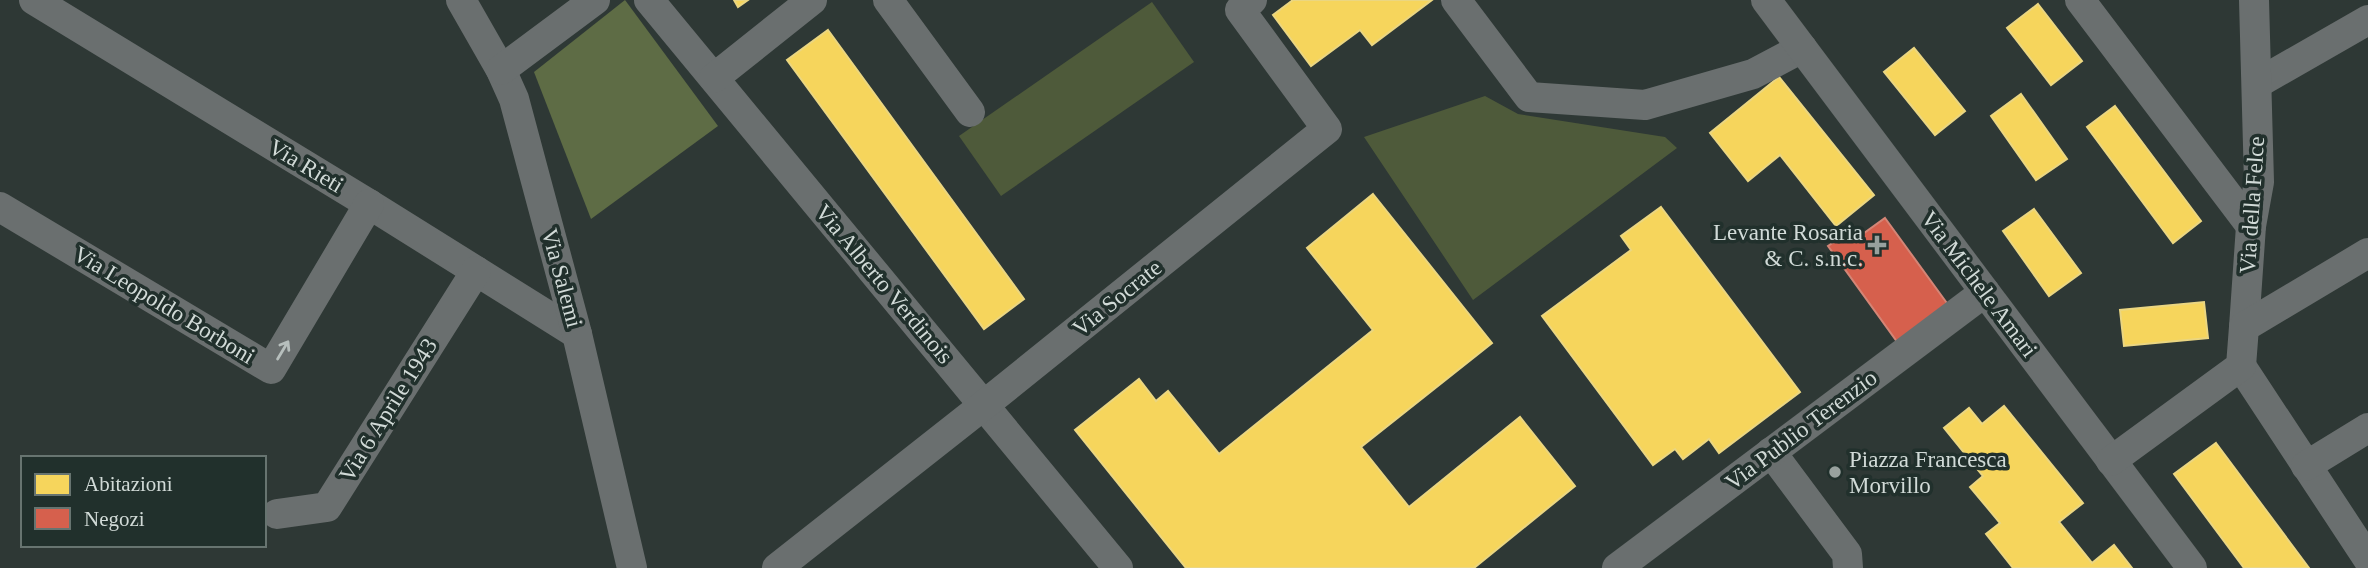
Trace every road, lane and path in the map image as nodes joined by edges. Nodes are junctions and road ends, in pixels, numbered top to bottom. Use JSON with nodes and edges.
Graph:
{"nodes":[{"id":1,"x":34,"y":0,"type":"edge"},
{"id":2,"x":461,"y":0,"type":"edge"},
{"id":3,"x":595,"y":0,"type":"edge"},
{"id":4,"x":649,"y":0,"type":"edge"},
{"id":5,"x":812,"y":0,"type":"edge"},
{"id":6,"x":888,"y":0,"type":"edge"},
{"id":7,"x":1252,"y":0,"type":"edge"},
{"id":8,"x":1456,"y":0,"type":"edge"},
{"id":9,"x":1766,"y":0,"type":"edge"},
{"id":10,"x":2080,"y":0,"type":"edge"},
{"id":11,"x":2255,"y":0,"type":"edge"},
{"id":12,"x":2368,"y":20,"type":"edge"},
{"id":13,"x":1802,"y":48,"type":"junction"},
{"id":14,"x":501,"y":70,"type":"junction"},
{"id":15,"x":714,"y":78,"type":"junction"},
{"id":16,"x":2258,"y":83,"type":"junction"},
{"id":17,"x":970,"y":112,"type":"dead end"},
{"id":18,"x":369,"y":204,"type":"junction"},
{"id":19,"x":0,"y":207,"type":"edge"},
{"id":20,"x":2251,"y":226,"type":"junction"},
{"id":21,"x":2368,"y":253,"type":"edge"},
{"id":22,"x":476,"y":271,"type":"junction"},
{"id":23,"x":1985,"y":292,"type":"junction"},
{"id":24,"x":2244,"y":327,"type":"junction"},
{"id":25,"x":577,"y":334,"type":"junction"},
{"id":26,"x":2241,"y":366,"type":"junction"},
{"id":27,"x":984,"y":405,"type":"junction"},
{"id":28,"x":2368,"y":428,"type":"edge"},
{"id":29,"x":1772,"y":453,"type":"junction"},
{"id":30,"x":2111,"y":461,"type":"junction"},
{"id":31,"x":2306,"y":466,"type":"junction"},
{"id":32,"x":277,"y":514,"type":"dead end"},
{"id":33,"x":2368,"y":559,"type":"edge"},
{"id":34,"x":632,"y":568,"type":"edge"},
{"id":35,"x":777,"y":568,"type":"edge"},
{"id":36,"x":1118,"y":568,"type":"edge"},
{"id":37,"x":1617,"y":568,"type":"edge"},
{"id":38,"x":1848,"y":568,"type":"edge"},
{"id":39,"x":2192,"y":568,"type":"edge"}],
"edges":[{"from":1,"to":18,"type":"street","name":"Via Rieti"},
{"from":2,"to":14,"type":"street","name":"Via Salemi"},
{"from":3,"to":14,"type":"street"},
{"from":4,"to":15,"type":"street","name":"Via Alberto Verdinois"},
{"from":5,"to":15,"type":"street"},
{"from":6,"to":17,"type":"street"},
{"from":7,"to":27,"type":"street","name":"Via Socrate"},
{"from":8,"to":13,"type":"street"},
{"from":9,"to":13,"type":"street","name":"Via Michele Amari"},
{"from":10,"to":20,"type":"street"},
{"from":11,"to":16,"type":"street","name":"Via della Felce"},
{"from":12,"to":16,"type":"street"},
{"from":13,"to":23,"type":"street","name":"Via Michele Amari"},
{"from":14,"to":25,"type":"street","name":"Via Salemi"},
{"from":15,"to":27,"type":"street","name":"Via Alberto Verdinois"},
{"from":16,"to":20,"type":"street","name":"Via della Felce"},
{"from":19,"to":18,"type":"street","name":"Via Leopoldo Borboni","one_way":true},
{"from":18,"to":22,"type":"street","name":"Via Rieti"},
{"from":20,"to":24,"type":"street","name":"Via della Felce"},
{"from":21,"to":24,"type":"street"},
{"from":22,"to":25,"type":"street","name":"Via Rieti"},
{"from":22,"to":32,"type":"street","name":"Via 6 Aprile 1943"},
{"from":23,"to":29,"type":"street","name":"Via Publio Terenzio"},
{"from":23,"to":30,"type":"street","name":"Via Michele Amari"},
{"from":24,"to":26,"type":"street","name":"Via della Felce"},
{"from":25,"to":34,"type":"street","name":"Via Salemi"},
{"from":26,"to":30,"type":"street"},
{"from":26,"to":31,"type":"street"},
{"from":27,"to":35,"type":"street","name":"Via Socrate"},
{"from":27,"to":36,"type":"street","name":"Via Alberto Verdinois"},
{"from":28,"to":31,"type":"street"},
{"from":29,"to":37,"type":"street","name":"Via Publio Terenzio"},
{"from":29,"to":38,"type":"street"},
{"from":30,"to":39,"type":"street","name":"Via Michele Amari"},
{"from":31,"to":33,"type":"street"}]}
